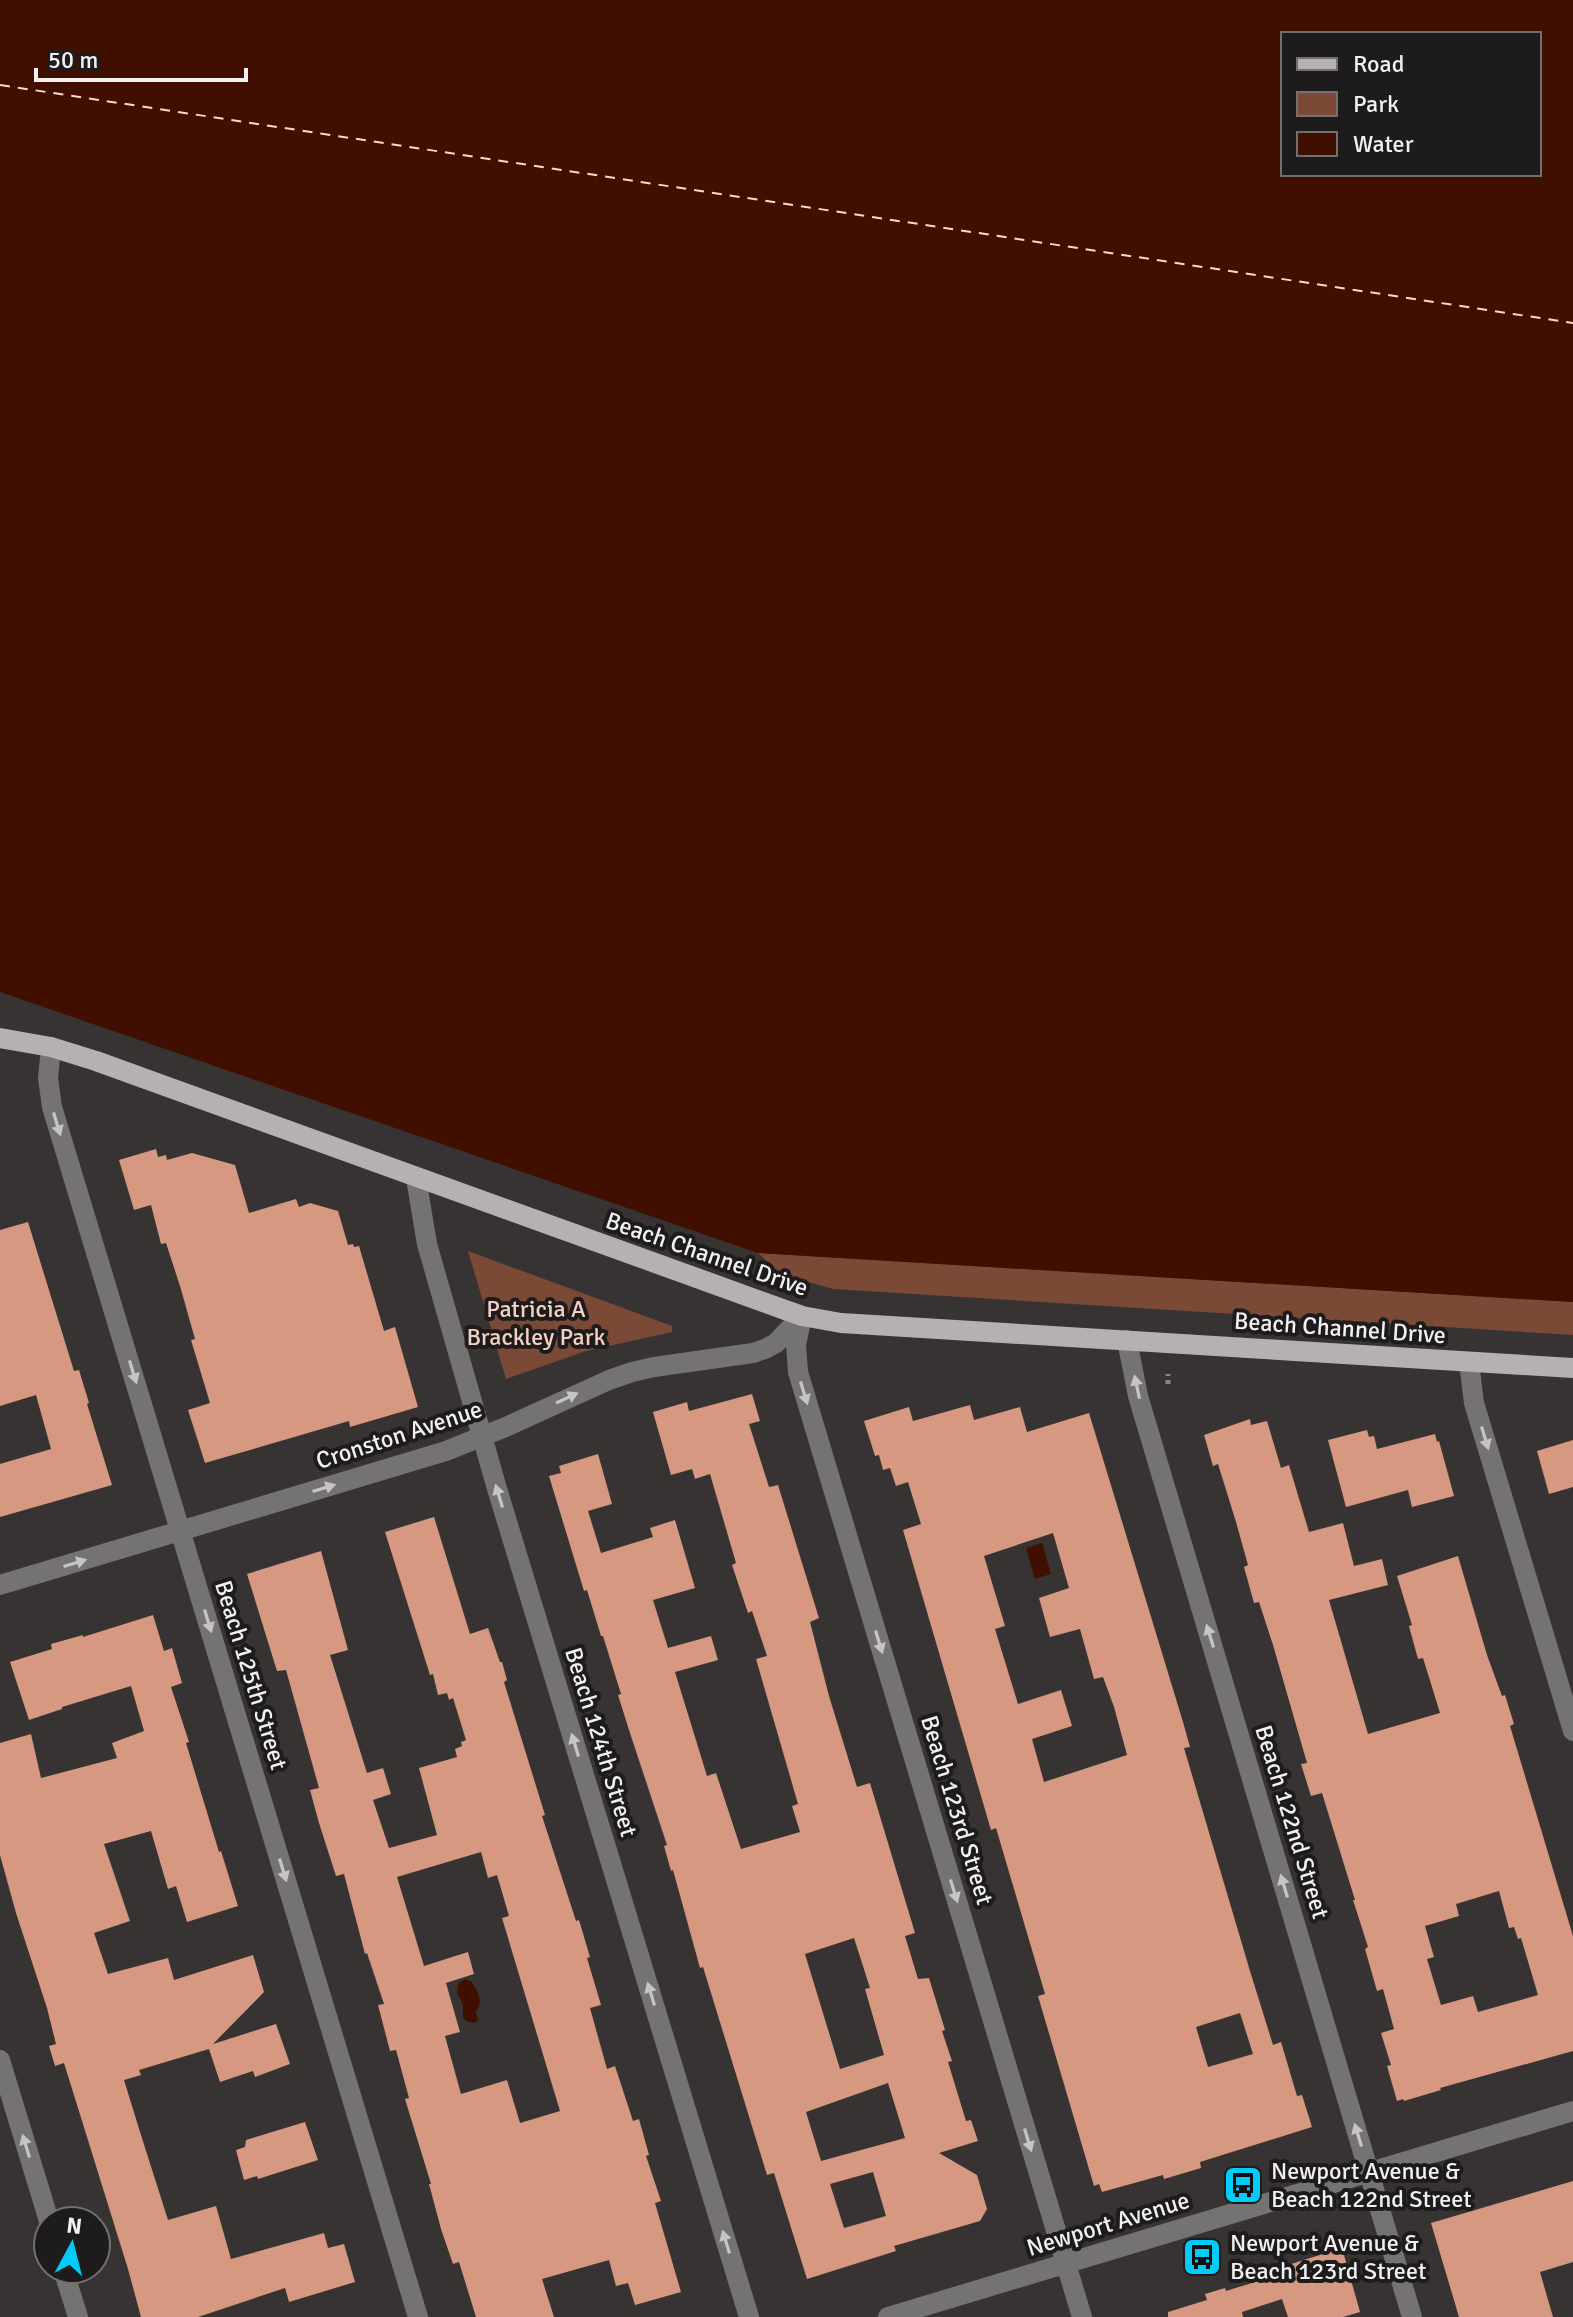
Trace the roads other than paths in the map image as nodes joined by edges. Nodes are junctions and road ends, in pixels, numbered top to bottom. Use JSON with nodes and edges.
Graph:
{"nodes":[{"id":1,"x":0,"y":1038,"type":"edge"},
{"id":2,"x":51,"y":1047,"type":"junction"},
{"id":3,"x":416,"y":1178,"type":"junction"},
{"id":4,"x":802,"y":1316,"type":"junction"},
{"id":5,"x":1127,"y":1340,"type":"junction"},
{"id":6,"x":1469,"y":1362,"type":"junction"},
{"id":7,"x":1573,"y":1368,"type":"edge"},
{"id":8,"x":482,"y":1437,"type":"junction"},
{"id":9,"x":181,"y":1531,"type":"junction"},
{"id":10,"x":0,"y":1585,"type":"edge"},
{"id":11,"x":1573,"y":1731,"type":"edge"},
{"id":12,"x":0,"y":2060,"type":"edge"},
{"id":13,"x":1573,"y":2111,"type":"edge"},
{"id":14,"x":1369,"y":2172,"type":"junction"},
{"id":15,"x":44,"y":2205,"type":"edge"},
{"id":16,"x":1066,"y":2264,"type":"junction"},
{"id":17,"x":68,"y":2285,"type":"edge"},
{"id":18,"x":78,"y":2317,"type":"edge"},
{"id":19,"x":418,"y":2317,"type":"edge"},
{"id":20,"x":749,"y":2317,"type":"edge"},
{"id":21,"x":888,"y":2317,"type":"edge"},
{"id":22,"x":1082,"y":2317,"type":"edge"},
{"id":23,"x":1412,"y":2317,"type":"edge"}],
"edges":[{"from":1,"to":2,"type":"main road","name":"Beach Channel Drive"},
{"from":2,"to":3,"type":"main road","name":"Beach Channel Drive"},
{"from":2,"to":9,"type":"street","name":"Beach 125th Street","one_way":true},
{"from":3,"to":4,"type":"main road","name":"Beach Channel Drive"},
{"from":3,"to":8,"type":"street","name":"Beach 124th Street"},
{"from":4,"to":5,"type":"main road","name":"Beach Channel Drive"},
{"from":8,"to":4,"type":"street","name":"Cronston Avenue","one_way":true},
{"from":4,"to":16,"type":"street","name":"Beach 123rd Street","one_way":true},
{"from":5,"to":6,"type":"main road","name":"Beach Channel Drive"},
{"from":14,"to":5,"type":"street","name":"Beach 122nd Street","one_way":true},
{"from":6,"to":7,"type":"main road","name":"Beach Channel Drive"},
{"from":6,"to":11,"type":"street","one_way":true},
{"from":9,"to":8,"type":"street","name":"Cronston Avenue","one_way":true},
{"from":20,"to":8,"type":"street","name":"Beach 124th Street","one_way":true},
{"from":10,"to":9,"type":"street","name":"Cronston Avenue","one_way":true},
{"from":9,"to":19,"type":"street","name":"Beach 125th Street","one_way":true},
{"from":15,"to":12,"type":"street","one_way":true},
{"from":13,"to":14,"type":"street","name":"Newport Avenue"},
{"from":14,"to":16,"type":"street","name":"Newport Avenue"},
{"from":14,"to":23,"type":"street","name":"Beach 122nd Street"},
{"from":16,"to":21,"type":"street","name":"Newport Avenue"},
{"from":16,"to":22,"type":"street","name":"Beach 123rd Street"},
{"from":17,"to":18,"type":"street"}]}
